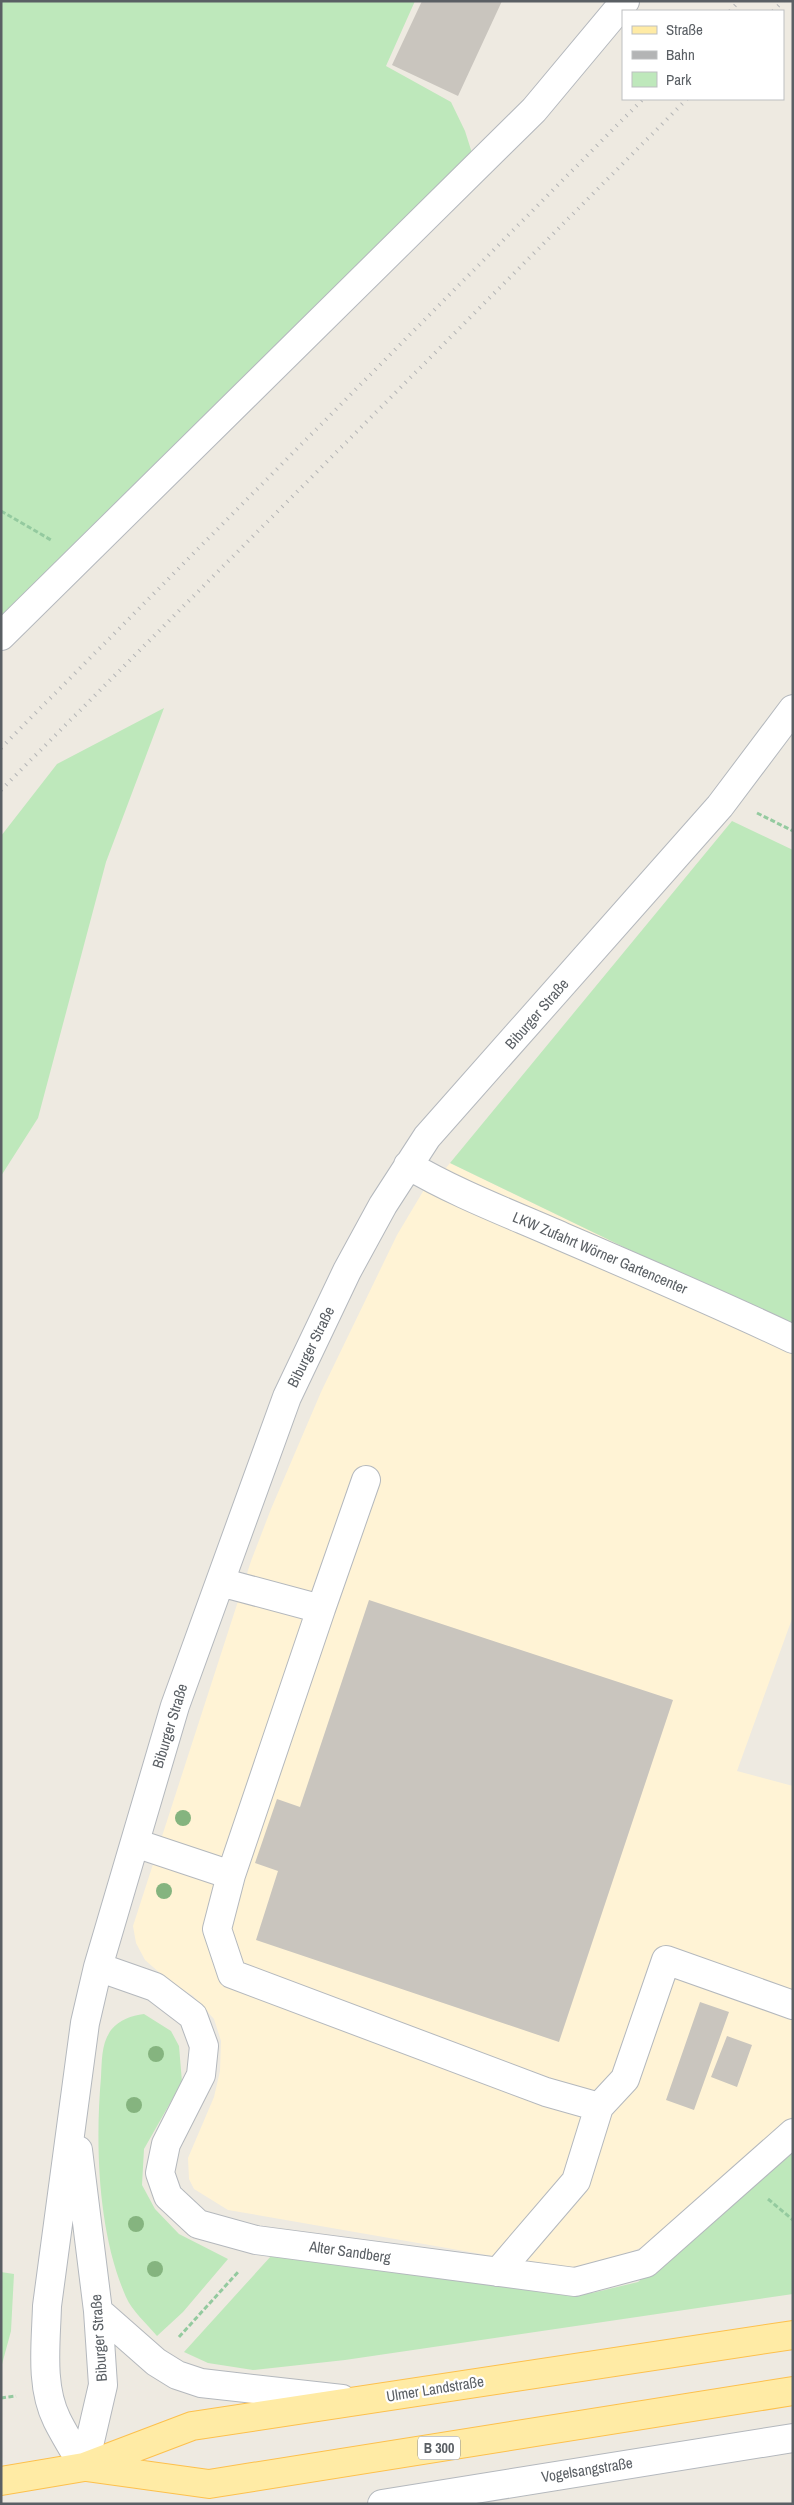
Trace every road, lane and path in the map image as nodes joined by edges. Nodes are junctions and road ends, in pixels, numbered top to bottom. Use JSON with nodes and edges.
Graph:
{"nodes":[{"id":1,"x":625,"y":1,"type":"edge"},
{"id":2,"x":1,"y":511,"type":"edge"},
{"id":3,"x":82,"y":558,"type":"junction"},
{"id":4,"x":1,"y":636,"type":"edge"},
{"id":5,"x":793,"y":709,"type":"edge"},
{"id":6,"x":730,"y":794,"type":"junction"},
{"id":7,"x":793,"y":831,"type":"edge"},
{"id":8,"x":408,"y":1165,"type":"junction"},
{"id":9,"x":793,"y":1339,"type":"edge"},
{"id":10,"x":366,"y":1480,"type":"dead end"},
{"id":11,"x":220,"y":1582,"type":"junction"},
{"id":12,"x":320,"y":1609,"type":"junction"},
{"id":13,"x":135,"y":1843,"type":"junction"},
{"id":14,"x":231,"y":1874,"type":"junction"},
{"id":15,"x":98,"y":1967,"type":"junction"},
{"id":16,"x":793,"y":2005,"type":"edge"},
{"id":17,"x":599,"y":2107,"type":"junction"},
{"id":18,"x":73,"y":2111,"type":"junction"},
{"id":19,"x":793,"y":2133,"type":"edge"},
{"id":20,"x":498,"y":2272,"type":"junction"},
{"id":21,"x":98,"y":2311,"type":"junction"},
{"id":22,"x":793,"y":2335,"type":"edge"},
{"id":23,"x":793,"y":2391,"type":"edge"},
{"id":24,"x":359,"y":2401,"type":"junction"},
{"id":25,"x":793,"y":2438,"type":"edge"},
{"id":26,"x":84,"y":2467,"type":"junction"},
{"id":27,"x":1,"y":2481,"type":"edge"},
{"id":28,"x":382,"y":2504,"type":"edge"}],
"edges":[{"from":1,"to":3,"type":"street"},
{"from":2,"to":3,"type":"path"},
{"from":3,"to":4,"type":"street"},
{"from":5,"to":6,"type":"street","name":"Biburger Straße"},
{"from":6,"to":7,"type":"path"},
{"from":6,"to":8,"type":"street","name":"Biburger Straße"},
{"from":8,"to":9,"type":"street","name":"LKW Zufahrt Wörner Gartencenter"},
{"from":8,"to":11,"type":"street","name":"Biburger Straße"},
{"from":10,"to":12,"type":"street"},
{"from":11,"to":12,"type":"street"},
{"from":11,"to":13,"type":"street","name":"Biburger Straße"},
{"from":12,"to":14,"type":"street"},
{"from":13,"to":14,"type":"street"},
{"from":13,"to":15,"type":"street","name":"Biburger Straße"},
{"from":14,"to":17,"type":"street"},
{"from":15,"to":18,"type":"street","name":"Biburger Straße"},
{"from":15,"to":20,"type":"street","name":"Alter Sandberg"},
{"from":16,"to":17,"type":"street"},
{"from":17,"to":20,"type":"street"},
{"from":18,"to":21,"type":"street","name":"Biburger Straße"},
{"from":18,"to":26,"type":"street","name":"Biburger Straße"},
{"from":19,"to":20,"type":"street","name":"Alter Sandberg"},
{"from":21,"to":24,"type":"street"},
{"from":21,"to":26,"type":"street","name":"Biburger Straße"},
{"from":22,"to":24,"type":"main road","name":"Ulmer Landstraße","number":"B 300"},
{"from":23,"to":26,"type":"main road","name":"Ulmer Landstraße","number":"B 300"},
{"from":24,"to":26,"type":"main road","name":"Ulmer Landstraße","number":"B 300"},
{"from":25,"to":28,"type":"street","name":"Vogelsangstraße"},
{"from":26,"to":27,"type":"main road","name":"Ulmer Landstraße","number":"B 300"}]}
